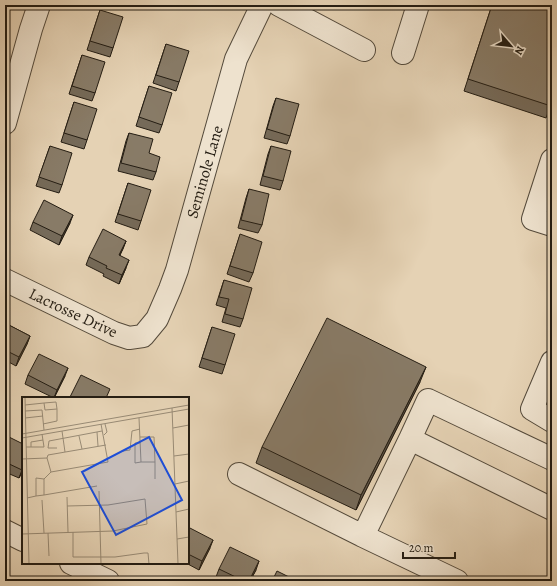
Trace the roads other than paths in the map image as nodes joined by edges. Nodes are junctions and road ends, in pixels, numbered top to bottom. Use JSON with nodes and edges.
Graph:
{"nodes":[{"id":1,"x":39,"y":5,"type":"edge"},
{"id":2,"x":262,"y":5,"type":"edge"},
{"id":3,"x":279,"y":5,"type":"edge"},
{"id":4,"x":418,"y":5,"type":"edge"},
{"id":5,"x":364,"y":50,"type":"dead end"},
{"id":6,"x":403,"y":53,"type":"dead end"},
{"id":7,"x":5,"y":123,"type":"edge"},
{"id":8,"x":552,"y":160,"type":"edge"},
{"id":9,"x":552,"y":225,"type":"edge"},
{"id":10,"x":5,"y":280,"type":"edge"},
{"id":11,"x":143,"y":336,"type":"joint"},
{"id":12,"x":552,"y":362,"type":"edge"},
{"id":13,"x":552,"y":421,"type":"edge"},
{"id":14,"x":410,"y":440,"type":"junction"},
{"id":15,"x":552,"y":459,"type":"edge"},
{"id":16,"x":239,"y":474,"type":"dead end"},
{"id":17,"x":550,"y":502,"type":"edge"},
{"id":18,"x":5,"y":531,"type":"edge"},
{"id":19,"x":363,"y":536,"type":"junction"},
{"id":20,"x":22,"y":540,"type":"edge"},
{"id":21,"x":73,"y":564,"type":"edge"},
{"id":22,"x":108,"y":581,"type":"edge"},
{"id":23,"x":457,"y":581,"type":"edge"}],
"edges":[{"from":1,"to":7,"type":"street"},
{"from":2,"to":11,"type":"street","name":"Seminole Lane"},
{"from":3,"to":5,"type":"street"},
{"from":4,"to":6,"type":"street"},
{"from":8,"to":9,"type":"street"},
{"from":10,"to":11,"type":"street","name":"Lacrosse Drive"},
{"from":12,"to":13,"type":"street"},
{"from":14,"to":15,"type":"street"},
{"from":14,"to":17,"type":"street"},
{"from":14,"to":19,"type":"street"},
{"from":16,"to":19,"type":"street"},
{"from":18,"to":20,"type":"street"},
{"from":19,"to":23,"type":"street"},
{"from":21,"to":22,"type":"street"}]}
